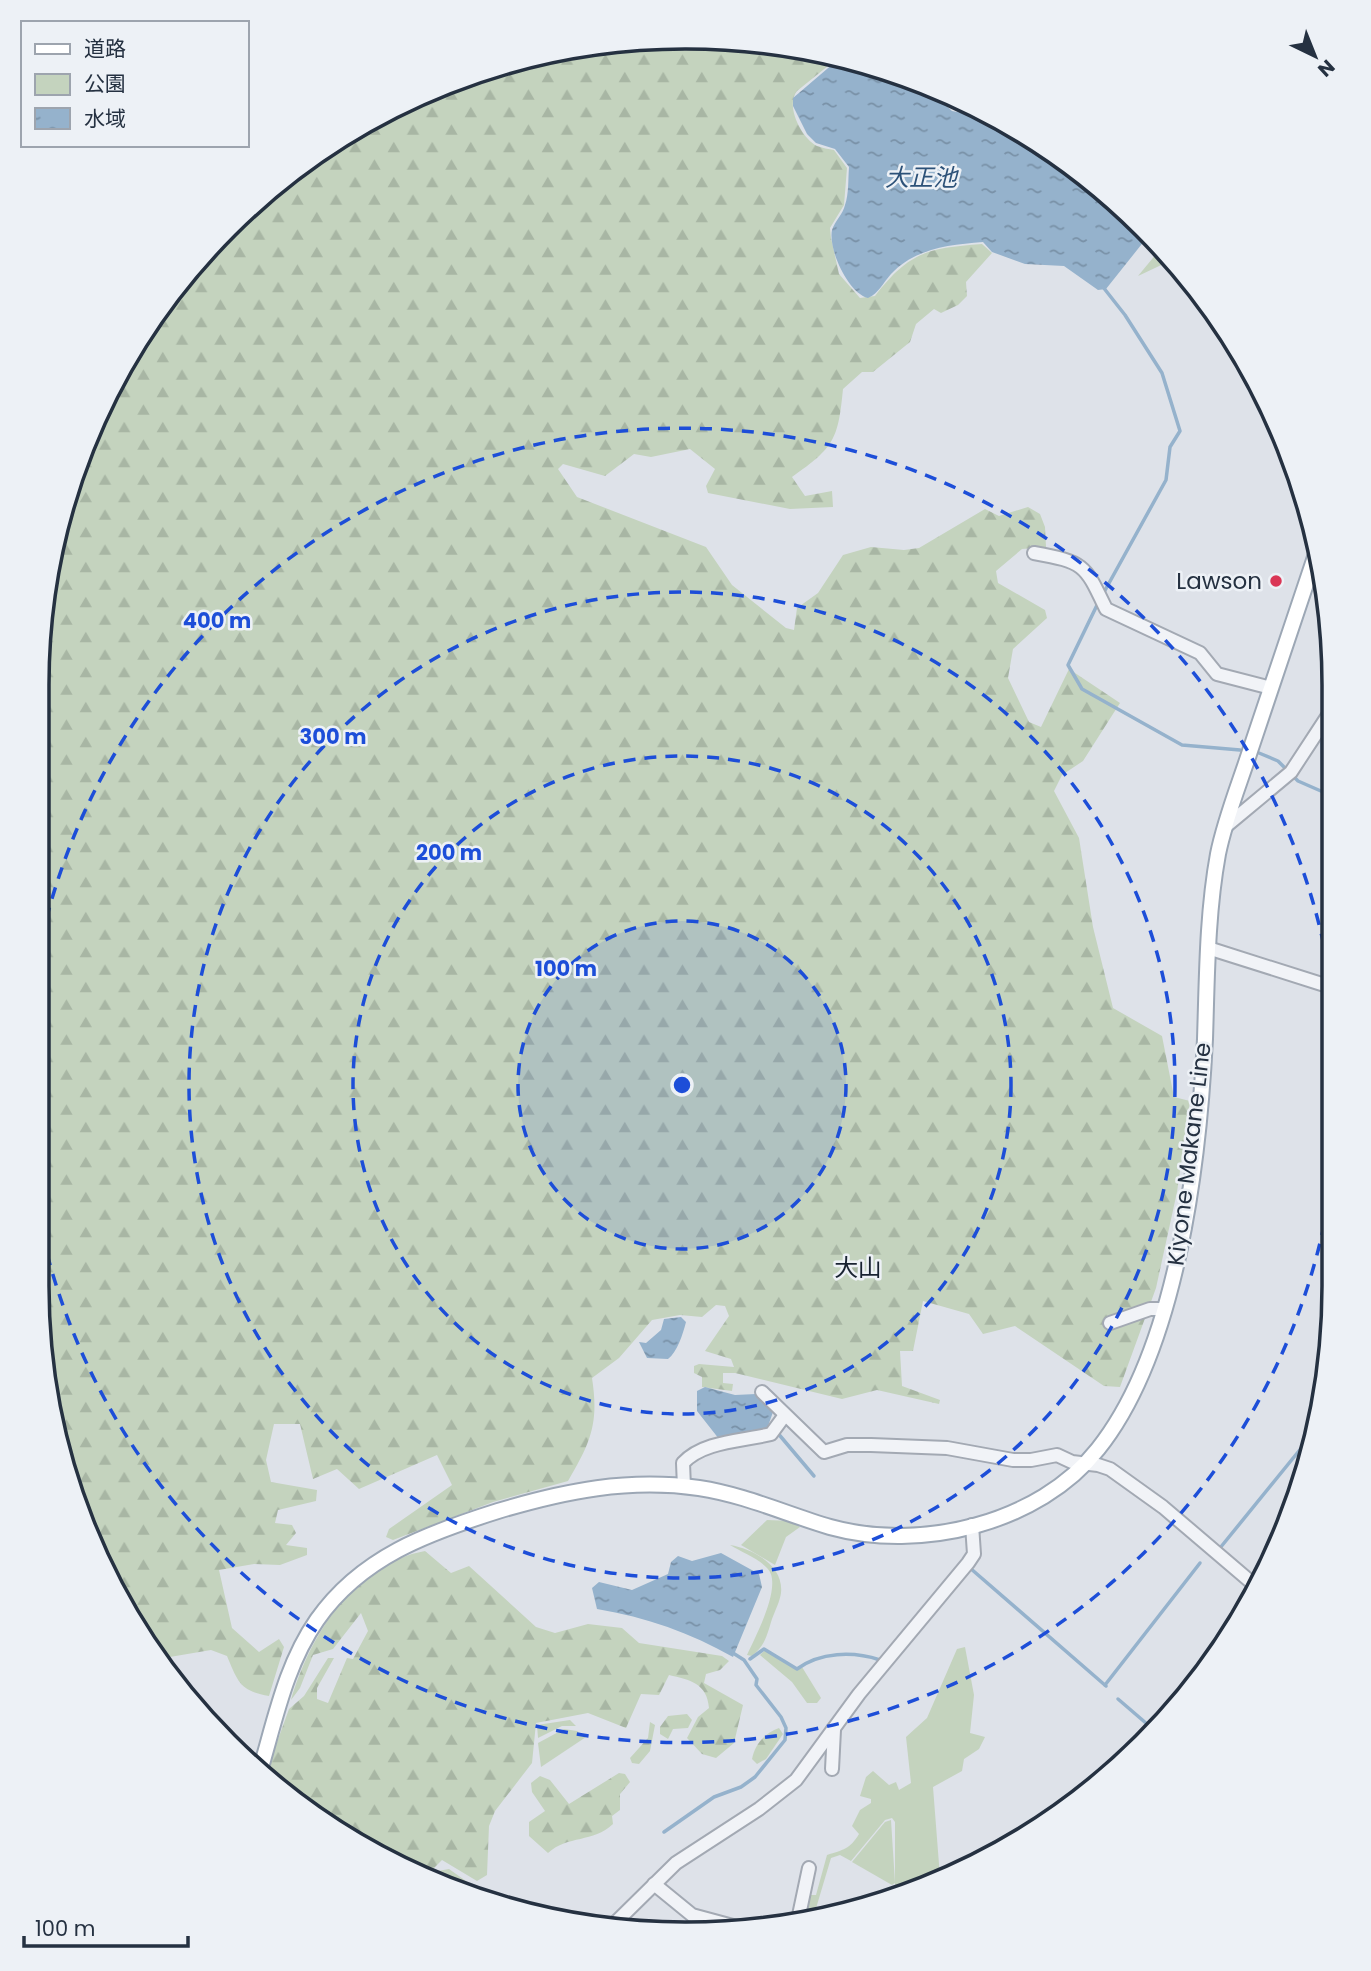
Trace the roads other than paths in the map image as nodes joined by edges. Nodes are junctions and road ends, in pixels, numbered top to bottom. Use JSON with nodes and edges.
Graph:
{"nodes":[{"id":1,"x":1034,"y":553,"type":"dead end"},
{"id":2,"x":1311,"y":568,"type":"edge"},
{"id":3,"x":1271,"y":688,"type":"junction"},
{"id":4,"x":1322,"y":726,"type":"edge"},
{"id":5,"x":1225,"y":827,"type":"junction"},
{"id":6,"x":1208,"y":948,"type":"junction"},
{"id":7,"x":1322,"y":984,"type":"edge"},
{"id":8,"x":1164,"y":1308,"type":"junction"},
{"id":9,"x":1110,"y":1323,"type":"dead end"},
{"id":10,"x":762,"y":1392,"type":"dead end"},
{"id":11,"x":785,"y":1415,"type":"junction"},
{"id":12,"x":1086,"y":1463,"type":"junction"},
{"id":13,"x":684,"y":1487,"type":"junction"},
{"id":14,"x":972,"y":1525,"type":"junction"},
{"id":15,"x":1249,"y":1580,"type":"edge"},
{"id":16,"x":834,"y":1730,"type":"junction"},
{"id":17,"x":262,"y":1761,"type":"edge"},
{"id":18,"x":832,"y":1769,"type":"dead end"},
{"id":19,"x":809,"y":1868,"type":"dead end"},
{"id":20,"x":654,"y":1884,"type":"junction"},
{"id":21,"x":800,"y":1912,"type":"edge"},
{"id":22,"x":619,"y":1919,"type":"edge"},
{"id":23,"x":717,"y":1921,"type":"edge"}],
"edges":[{"from":1,"to":3,"type":"street"},
{"from":2,"to":3,"type":"main road","name":"Kiyone Makane Line"},
{"from":3,"to":5,"type":"main road","name":"Kiyone Makane Line"},
{"from":4,"to":5,"type":"street"},
{"from":5,"to":6,"type":"main road","name":"Kiyone Makane Line"},
{"from":6,"to":7,"type":"street"},
{"from":6,"to":8,"type":"main road","name":"Kiyone Makane Line"},
{"from":8,"to":9,"type":"street"},
{"from":8,"to":12,"type":"main road","name":"Kiyone Makane Line"},
{"from":10,"to":11,"type":"street"},
{"from":11,"to":12,"type":"street"},
{"from":11,"to":13,"type":"street"},
{"from":12,"to":14,"type":"main road","name":"Kiyone Makane Line"},
{"from":12,"to":15,"type":"street"},
{"from":13,"to":14,"type":"main road","name":"Kiyone Makane Line"},
{"from":13,"to":17,"type":"main road","name":"Kiyone Makane Line"},
{"from":14,"to":16,"type":"street"},
{"from":16,"to":18,"type":"street"},
{"from":16,"to":20,"type":"street"},
{"from":19,"to":21,"type":"street"},
{"from":20,"to":22,"type":"street"},
{"from":20,"to":23,"type":"street"}]}
